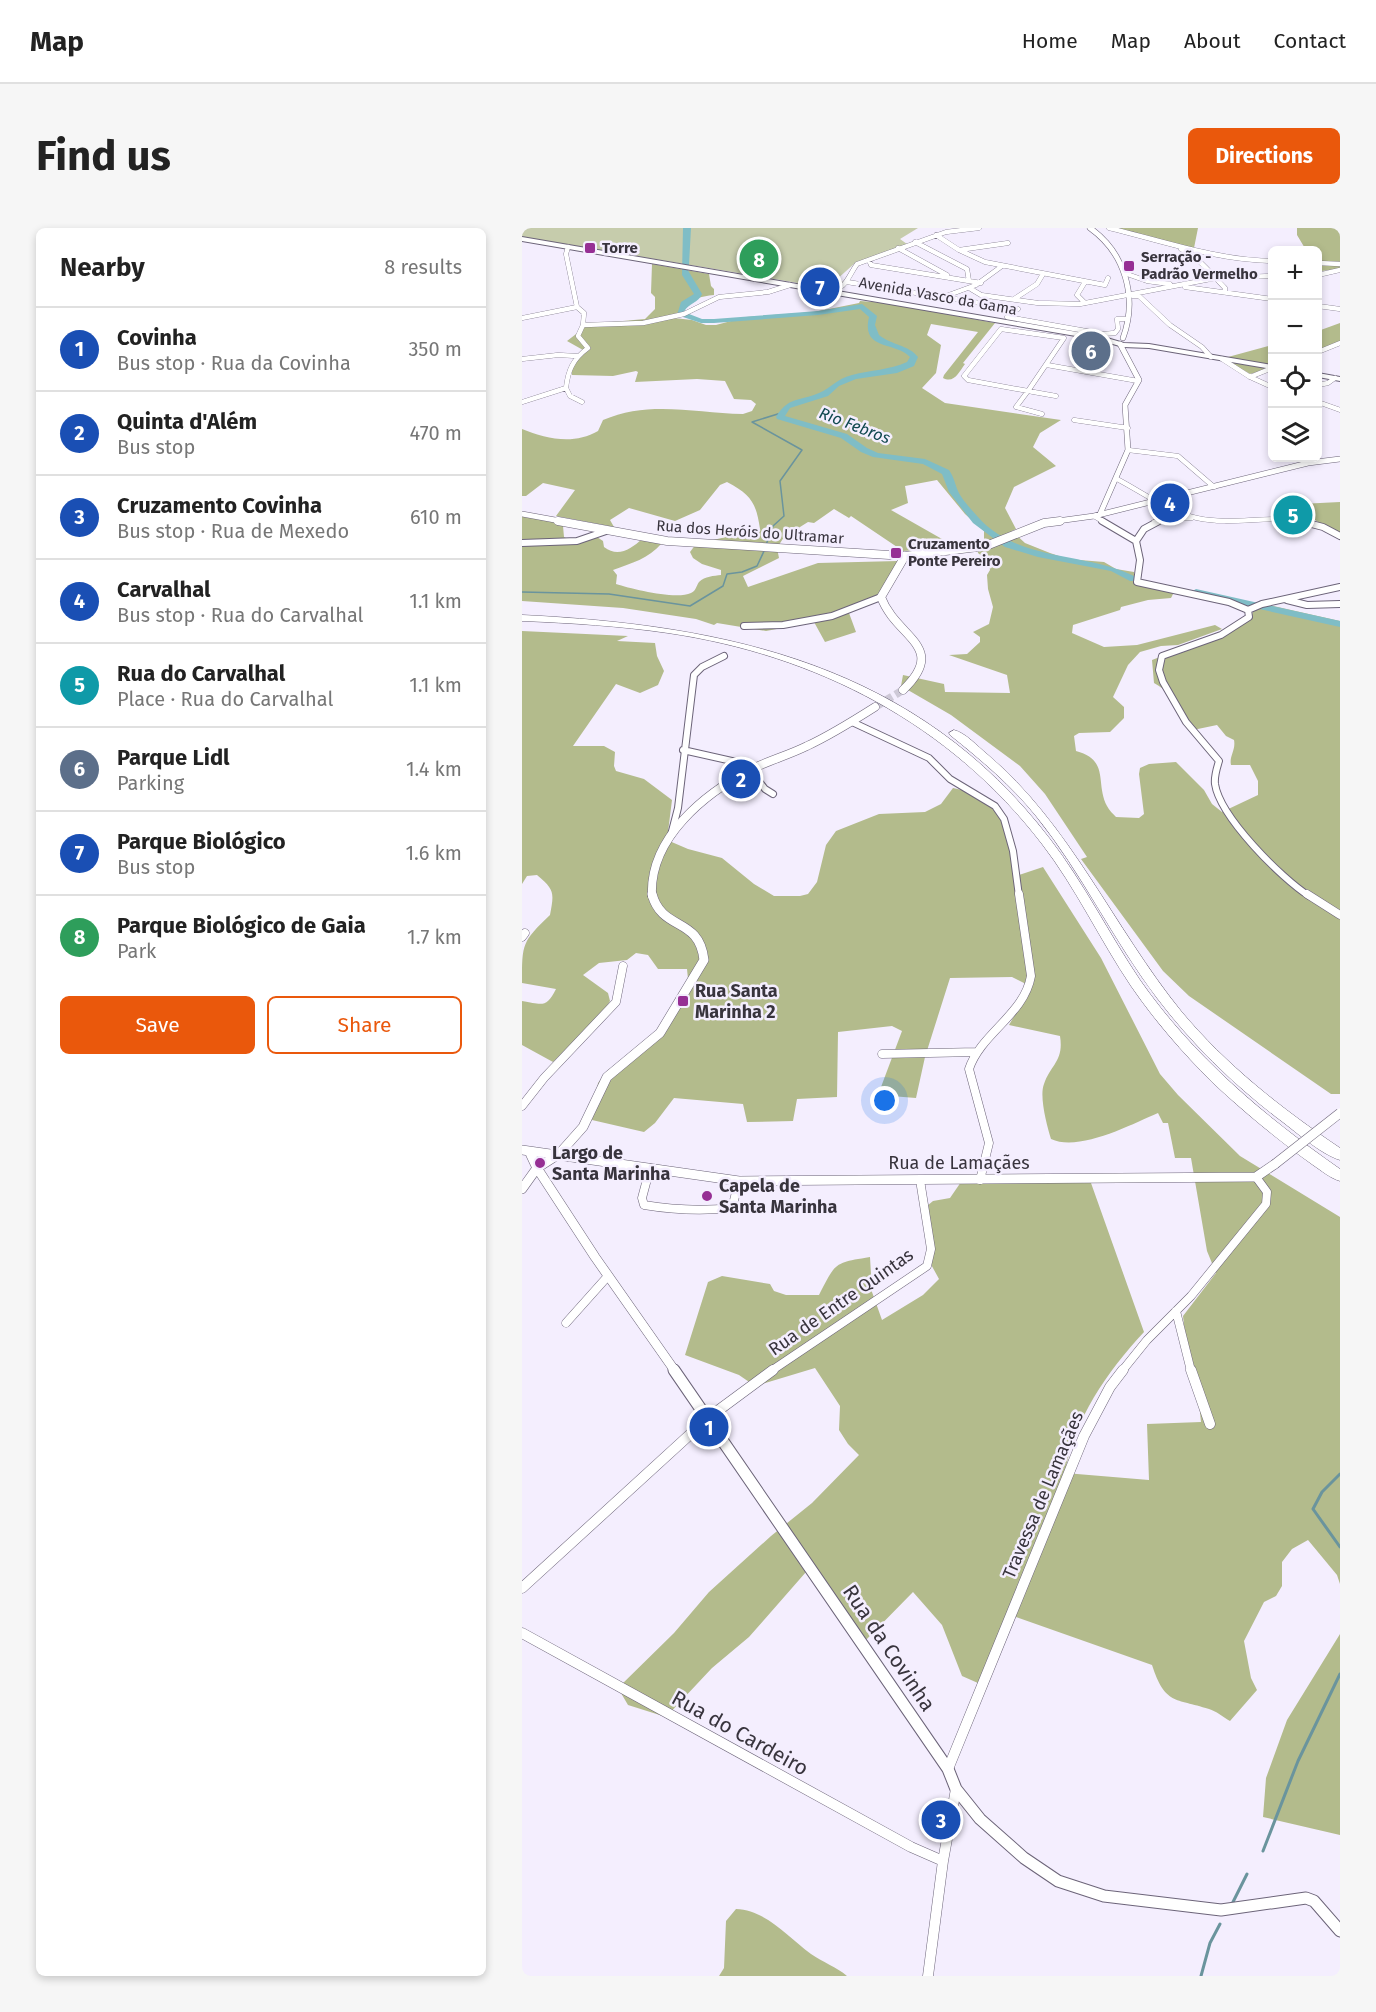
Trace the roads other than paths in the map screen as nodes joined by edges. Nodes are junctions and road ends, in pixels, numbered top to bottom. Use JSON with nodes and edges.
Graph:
{"nodes":[{"id":1,"x":979,"y":228,"type":"edge"},
{"id":2,"x":1090,"y":228,"type":"edge"},
{"id":3,"x":1109,"y":228,"type":"edge"},
{"id":4,"x":936,"y":235,"type":"junction"},
{"id":5,"x":522,"y":239,"type":"edge"},
{"id":6,"x":1166,"y":242,"type":"junction"},
{"id":7,"x":915,"y":243,"type":"junction"},
{"id":8,"x":1008,"y":243,"type":"dead end"},
{"id":9,"x":568,"y":247,"type":"junction"},
{"id":10,"x":898,"y":248,"type":"junction"},
{"id":11,"x":958,"y":250,"type":"junction"},
{"id":12,"x":1196,"y":250,"type":"junction"},
{"id":13,"x":1188,"y":253,"type":"junction"},
{"id":14,"x":1268,"y":261,"type":"edge"},
{"id":15,"x":870,"y":262,"type":"junction"},
{"id":16,"x":1322,"y":263,"type":"edge"},
{"id":17,"x":1340,"y":264,"type":"edge"},
{"id":18,"x":1002,"y":266,"type":"junction"},
{"id":19,"x":1340,"y":270,"type":"edge"},
{"id":20,"x":1127,"y":273,"type":"junction"},
{"id":21,"x":941,"y":274,"type":"junction"},
{"id":22,"x":1043,"y":274,"type":"junction"},
{"id":23,"x":1322,"y":274,"type":"edge"},
{"id":24,"x":1268,"y":276,"type":"edge"},
{"id":25,"x":1108,"y":278,"type":"dead end"},
{"id":26,"x":1216,"y":278,"type":"junction"},
{"id":27,"x":969,"y":281,"type":"junction"},
{"id":28,"x":847,"y":282,"type":"junction"},
{"id":29,"x":1085,"y":282,"type":"junction"},
{"id":30,"x":981,"y":283,"type":"junction"},
{"id":31,"x":790,"y":285,"type":"junction"},
{"id":32,"x":1178,"y":286,"type":"junction"},
{"id":33,"x":971,"y":289,"type":"junction"},
{"id":34,"x":826,"y":291,"type":"junction"},
{"id":35,"x":1225,"y":292,"type":"junction"},
{"id":36,"x":981,"y":295,"type":"junction"},
{"id":37,"x":1129,"y":296,"type":"junction"},
{"id":38,"x":943,"y":297,"type":"junction"},
{"id":39,"x":1268,"y":298,"type":"edge"},
{"id":40,"x":1014,"y":299,"type":"junction"},
{"id":41,"x":1085,"y":303,"type":"junction"},
{"id":42,"x":577,"y":307,"type":"junction"},
{"id":43,"x":1322,"y":307,"type":"edge"},
{"id":44,"x":1018,"y":309,"type":"dead end"},
{"id":45,"x":1340,"y":309,"type":"edge"},
{"id":46,"x":1006,"y":317,"type":"dead end"},
{"id":47,"x":522,"y":318,"type":"edge"},
{"id":48,"x":1127,"y":319,"type":"junction"},
{"id":49,"x":583,"y":325,"type":"junction"},
{"id":50,"x":1126,"y":341,"type":"junction"},
{"id":51,"x":1340,"y":343,"type":"edge"},
{"id":52,"x":1322,"y":350,"type":"edge"},
{"id":53,"x":577,"y":356,"type":"junction"},
{"id":54,"x":1211,"y":357,"type":"junction"},
{"id":55,"x":522,"y":359,"type":"edge"},
{"id":56,"x":1222,"y":359,"type":"junction"},
{"id":57,"x":1048,"y":363,"type":"junction"},
{"id":58,"x":1268,"y":367,"type":"edge"},
{"id":59,"x":1268,"y":370,"type":"edge"},
{"id":60,"x":1322,"y":376,"type":"edge"},
{"id":61,"x":1250,"y":377,"type":"junction"},
{"id":62,"x":1337,"y":378,"type":"edge"},
{"id":63,"x":1138,"y":379,"type":"junction"},
{"id":64,"x":1322,"y":384,"type":"edge"},
{"id":65,"x":1268,"y":385,"type":"edge"},
{"id":66,"x":566,"y":388,"type":"junction"},
{"id":67,"x":1028,"y":390,"type":"junction"},
{"id":68,"x":1056,"y":396,"type":"dead end"},
{"id":69,"x":522,"y":402,"type":"edge"},
{"id":70,"x":582,"y":402,"type":"dead end"},
{"id":71,"x":1322,"y":404,"type":"edge"},
{"id":72,"x":1340,"y":410,"type":"edge"},
{"id":73,"x":1042,"y":414,"type":"dead end"},
{"id":74,"x":1074,"y":420,"type":"dead end"},
{"id":75,"x":1128,"y":428,"type":"junction"},
{"id":76,"x":1128,"y":450,"type":"junction"},
{"id":77,"x":1340,"y":459,"type":"edge"},
{"id":78,"x":1117,"y":479,"type":"junction"},
{"id":79,"x":1214,"y":487,"type":"junction"},
{"id":80,"x":1160,"y":500,"type":"junction"},
{"id":81,"x":522,"y":514,"type":"edge"},
{"id":82,"x":1097,"y":515,"type":"junction"},
{"id":83,"x":1197,"y":518,"type":"junction"},
{"id":84,"x":609,"y":530,"type":"junction"},
{"id":85,"x":1340,"y":536,"type":"edge"},
{"id":86,"x":1136,"y":541,"type":"junction"},
{"id":87,"x":522,"y":543,"type":"edge"},
{"id":88,"x":905,"y":556,"type":"junction"},
{"id":89,"x":1340,"y":587,"type":"edge"},
{"id":90,"x":881,"y":597,"type":"junction"},
{"id":91,"x":1287,"y":600,"type":"junction"},
{"id":92,"x":1340,"y":604,"type":"edge"},
{"id":93,"x":522,"y":609,"type":"edge"},
{"id":94,"x":1248,"y":610,"type":"junction"},
{"id":95,"x":522,"y":618,"type":"edge"},
{"id":96,"x":744,"y":626,"type":"dead end"},
{"id":97,"x":724,"y":656,"type":"dead end"},
{"id":98,"x":903,"y":690,"type":"tunnel mouth"},
{"id":99,"x":875,"y":707,"type":"tunnel mouth"},
{"id":100,"x":852,"y":722,"type":"junction"},
{"id":101,"x":683,"y":750,"type":"junction"},
{"id":102,"x":752,"y":770,"type":"junction"},
{"id":103,"x":773,"y":794,"type":"dead end"},
{"id":104,"x":671,"y":835,"type":"junction"},
{"id":105,"x":1340,"y":915,"type":"edge"},
{"id":106,"x":623,"y":966,"type":"dead end"},
{"id":107,"x":977,"y":1052,"type":"junction"},
{"id":108,"x":882,"y":1054,"type":"dead end"},
{"id":109,"x":522,"y":1106,"type":"edge"},
{"id":110,"x":1340,"y":1113,"type":"edge"},
{"id":111,"x":526,"y":1151,"type":"edge"},
{"id":112,"x":559,"y":1154,"type":"junction"},
{"id":113,"x":1340,"y":1155,"type":"edge"},
{"id":114,"x":537,"y":1168,"type":"junction"},
{"id":115,"x":650,"y":1168,"type":"junction"},
{"id":116,"x":1340,"y":1176,"type":"edge"},
{"id":117,"x":1256,"y":1177,"type":"junction"},
{"id":118,"x":920,"y":1180,"type":"junction"},
{"id":119,"x":980,"y":1180,"type":"junction"},
{"id":120,"x":739,"y":1181,"type":"junction"},
{"id":121,"x":522,"y":1189,"type":"edge"},
{"id":122,"x":608,"y":1276,"type":"junction"},
{"id":123,"x":1176,"y":1311,"type":"junction"},
{"id":124,"x":566,"y":1323,"type":"dead end"},
{"id":125,"x":708,"y":1418,"type":"junction"},
{"id":126,"x":1210,"y":1424,"type":"dead end"},
{"id":127,"x":522,"y":1588,"type":"edge"},
{"id":128,"x":522,"y":1633,"type":"edge"},
{"id":129,"x":948,"y":1769,"type":"junction"},
{"id":130,"x":956,"y":1789,"type":"junction"},
{"id":131,"x":943,"y":1861,"type":"junction"},
{"id":132,"x":1340,"y":1931,"type":"edge"},
{"id":133,"x":928,"y":1976,"type":"edge"}],
"edges":[{"from":1,"to":4,"type":"street"},
{"from":2,"to":20,"type":"street"},
{"from":3,"to":6,"type":"street"},
{"from":4,"to":7,"type":"street"},
{"from":4,"to":11,"type":"street"},
{"from":5,"to":9,"type":"main road","name":"Avenida Vasco da Gama"},
{"from":6,"to":12,"type":"street"},
{"from":6,"to":13,"type":"street"},
{"from":7,"to":10,"type":"street"},
{"from":7,"to":27,"type":"street"},
{"from":8,"to":11,"type":"street"},
{"from":9,"to":31,"type":"main road","name":"Avenida Vasco da Gama"},
{"from":9,"to":42,"type":"street"},
{"from":10,"to":15,"type":"street"},
{"from":10,"to":21,"type":"street"},
{"from":11,"to":18,"type":"street"},
{"from":12,"to":13,"type":"street"},
{"from":12,"to":14,"type":"street"},
{"from":13,"to":26,"type":"street"},
{"from":15,"to":21,"type":"street"},
{"from":15,"to":28,"type":"street"},
{"from":16,"to":17,"type":"street"},
{"from":18,"to":22,"type":"street"},
{"from":18,"to":30,"type":"street"},
{"from":19,"to":23,"type":"street"},
{"from":20,"to":32,"type":"street"},
{"from":20,"to":37,"type":"street"},
{"from":21,"to":27,"type":"street"},
{"from":22,"to":29,"type":"street"},
{"from":22,"to":40,"type":"street"},
{"from":24,"to":26,"type":"street"},
{"from":25,"to":29,"type":"street"},
{"from":26,"to":32,"type":"street"},
{"from":26,"to":35,"type":"street"},
{"from":27,"to":30,"type":"street"},
{"from":28,"to":34,"type":"street"},
{"from":28,"to":38,"type":"street"},
{"from":29,"to":41,"type":"street"},
{"from":30,"to":33,"type":"street"},
{"from":31,"to":34,"type":"main road","name":"Avenida Vasco da Gama"},
{"from":31,"to":49,"type":"street"},
{"from":32,"to":35,"type":"street"},
{"from":32,"to":37,"type":"street"},
{"from":33,"to":36,"type":"street"},
{"from":33,"to":38,"type":"street"},
{"from":34,"to":50,"type":"main road","name":"Avenida Vasco da Gama"},
{"from":35,"to":39,"type":"street"},
{"from":36,"to":38,"type":"street"},
{"from":36,"to":40,"type":"street"},
{"from":37,"to":41,"type":"street"},
{"from":37,"to":48,"type":"street"},
{"from":37,"to":54,"type":"street"},
{"from":38,"to":44,"type":"street"},
{"from":40,"to":41,"type":"street"},
{"from":42,"to":47,"type":"street"},
{"from":42,"to":49,"type":"street"},
{"from":43,"to":45,"type":"street"},
{"from":46,"to":48,"type":"street"},
{"from":48,"to":50,"type":"street"},
{"from":49,"to":53,"type":"street"},
{"from":50,"to":54,"type":"main road","name":"Avenida Vasco da Gama"},
{"from":50,"to":63,"type":"street"},
{"from":51,"to":52,"type":"street"},
{"from":53,"to":55,"type":"street"},
{"from":53,"to":66,"type":"street"},
{"from":54,"to":56,"type":"main road","name":"Avenida Vasco da Gama"},
{"from":56,"to":58,"type":"main road","name":"Avenida Vasco da Gama"},
{"from":56,"to":61,"type":"street"},
{"from":57,"to":63,"type":"street"},
{"from":57,"to":67,"type":"street"},
{"from":57,"to":67,"type":"street"},
{"from":59,"to":61,"type":"street"},
{"from":60,"to":62,"type":"main road"},
{"from":61,"to":65,"type":"street"},
{"from":62,"to":64,"type":"street"},
{"from":63,"to":75,"type":"street"},
{"from":66,"to":69,"type":"street"},
{"from":66,"to":70,"type":"street"},
{"from":67,"to":68,"type":"street"},
{"from":67,"to":73,"type":"street"},
{"from":71,"to":72,"type":"street"},
{"from":74,"to":75,"type":"street"},
{"from":75,"to":76,"type":"street"},
{"from":76,"to":78,"type":"street"},
{"from":76,"to":79,"type":"street"},
{"from":77,"to":79,"type":"street","name":"Rua dos Heróis do Ultramar"},
{"from":78,"to":80,"type":"street"},
{"from":78,"to":82,"type":"street"},
{"from":79,"to":80,"type":"street","name":"Rua dos Heróis do Ultramar"},
{"from":80,"to":82,"type":"street","name":"Rua dos Heróis do Ultramar"},
{"from":80,"to":83,"type":"street"},
{"from":81,"to":84,"type":"street","name":"Rua dos Heróis do Ultramar"},
{"from":82,"to":86,"type":"street"},
{"from":82,"to":88,"type":"street","name":"Rua dos Heróis do Ultramar"},
{"from":83,"to":85,"type":"street"},
{"from":83,"to":86,"type":"street"},
{"from":84,"to":87,"type":"street"},
{"from":84,"to":88,"type":"street","name":"Rua dos Heróis do Ultramar"},
{"from":86,"to":94,"type":"street"},
{"from":88,"to":90,"type":"street"},
{"from":89,"to":91,"type":"street"},
{"from":90,"to":96,"type":"street"},
{"from":90,"to":98,"type":"street"},
{"from":91,"to":92,"type":"street"},
{"from":91,"to":94,"type":"street"},
{"from":93,"to":113,"type":"highway"},
{"from":94,"to":105,"type":"street"},
{"from":95,"to":116,"type":"highway"},
{"from":97,"to":101,"type":"street"},
{"from":99,"to":100,"type":"street"},
{"from":100,"to":102,"type":"street"},
{"from":100,"to":107,"type":"street"},
{"from":101,"to":102,"type":"street"},
{"from":101,"to":104,"type":"street"},
{"from":102,"to":103,"type":"street"},
{"from":102,"to":104,"type":"street"},
{"from":104,"to":112,"type":"street"},
{"from":106,"to":109,"type":"street"},
{"from":107,"to":108,"type":"street"},
{"from":107,"to":119,"type":"street"},
{"from":110,"to":117,"type":"street","bridge":true},
{"from":111,"to":112,"type":"street"},
{"from":111,"to":114,"type":"street"},
{"from":112,"to":114,"type":"street"},
{"from":112,"to":115,"type":"street","name":"Rua de Lamaçães"},
{"from":114,"to":121,"type":"street"},
{"from":114,"to":122,"type":"street","name":"Rua da Covinha"},
{"from":115,"to":120,"type":"street","name":"Rua de Lamaçães"},
{"from":115,"to":120,"type":"street"},
{"from":117,"to":119,"type":"street","name":"Rua de Lamaçães"},
{"from":117,"to":123,"type":"street","name":"Travessa de Lamaçães"},
{"from":118,"to":119,"type":"street","name":"Rua de Lamaçães"},
{"from":118,"to":120,"type":"street","name":"Rua de Lamaçães"},
{"from":118,"to":125,"type":"street","name":"Rua de Entre Quintas"},
{"from":122,"to":124,"type":"street"},
{"from":122,"to":125,"type":"street","name":"Rua da Covinha"},
{"from":123,"to":126,"type":"street"},
{"from":123,"to":129,"type":"street","name":"Travessa de Lamaçães"},
{"from":125,"to":127,"type":"street"},
{"from":125,"to":129,"type":"street","name":"Rua da Covinha"},
{"from":128,"to":131,"type":"street","name":"Rua do Cardeiro"},
{"from":129,"to":130,"type":"street","name":"Rua da Covinha"},
{"from":130,"to":131,"type":"street"},
{"from":130,"to":132,"type":"street","name":"Rua da Covinha"},
{"from":131,"to":133,"type":"street"}]}
